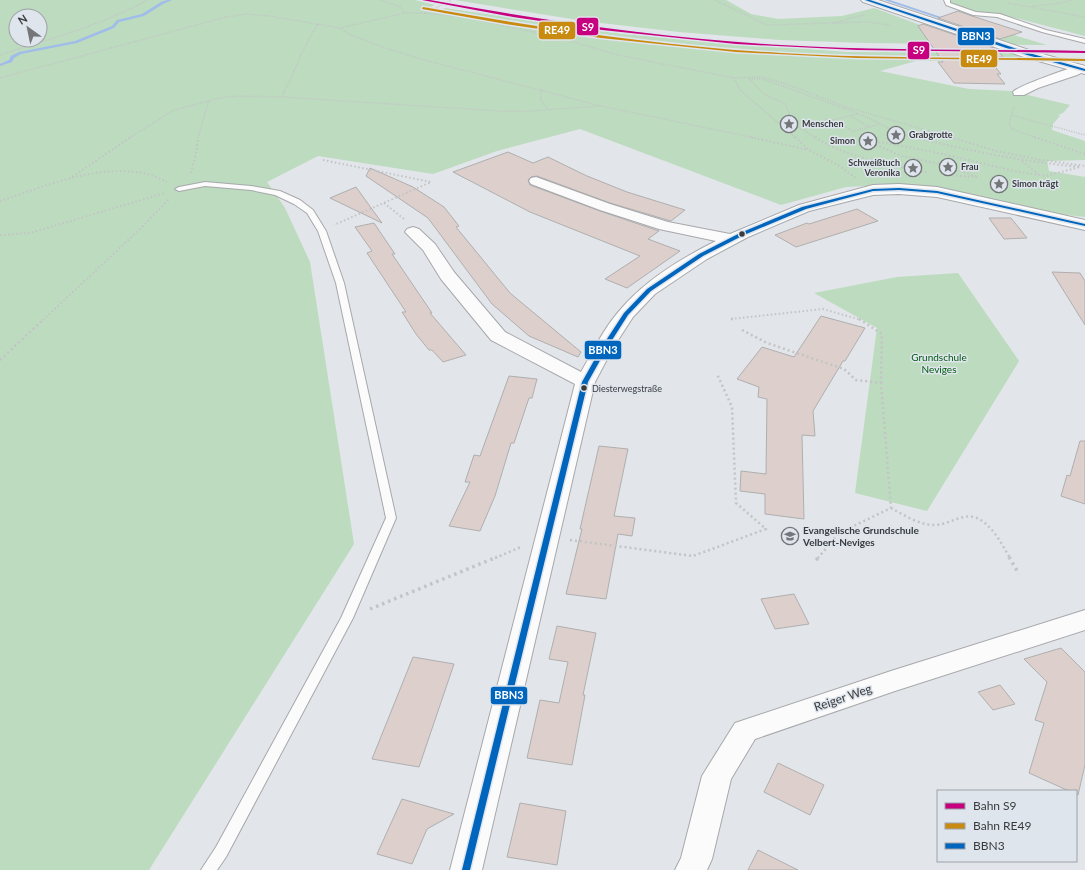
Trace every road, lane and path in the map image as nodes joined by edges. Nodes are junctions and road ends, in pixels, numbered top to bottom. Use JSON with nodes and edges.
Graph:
{"nodes":[{"id":1,"x":147,"y":0,"type":"edge"},
{"id":2,"x":381,"y":0,"type":"edge"},
{"id":3,"x":452,"y":0,"type":"edge"},
{"id":4,"x":714,"y":0,"type":"edge"},
{"id":5,"x":867,"y":0,"type":"edge"},
{"id":6,"x":947,"y":0,"type":"edge"},
{"id":7,"x":1072,"y":0,"type":"edge"},
{"id":8,"x":1006,"y":2,"type":"dead end"},
{"id":9,"x":1027,"y":7,"type":"junction"},
{"id":10,"x":891,"y":8,"type":"junction"},
{"id":11,"x":405,"y":13,"type":"junction"},
{"id":12,"x":425,"y":13,"type":"junction"},
{"id":13,"x":1085,"y":17,"type":"edge"},
{"id":14,"x":319,"y":24,"type":"junction"},
{"id":15,"x":827,"y":24,"type":"junction"},
{"id":16,"x":891,"y":25,"type":"dead end"},
{"id":17,"x":340,"y":28,"type":"junction"},
{"id":18,"x":1085,"y":41,"type":"edge"},
{"id":19,"x":0,"y":55,"type":"edge"},
{"id":20,"x":1083,"y":69,"type":"edge"},
{"id":21,"x":0,"y":78,"type":"edge"},
{"id":22,"x":734,"y":78,"type":"junction"},
{"id":23,"x":541,"y":89,"type":"junction"},
{"id":24,"x":1019,"y":92,"type":"joint"},
{"id":25,"x":282,"y":97,"type":"junction"},
{"id":26,"x":209,"y":100,"type":"junction"},
{"id":27,"x":602,"y":106,"type":"junction"},
{"id":28,"x":547,"y":109,"type":"junction"},
{"id":29,"x":858,"y":114,"type":"junction"},
{"id":30,"x":1011,"y":115,"type":"junction"},
{"id":31,"x":850,"y":116,"type":"junction"},
{"id":32,"x":825,"y":119,"type":"dead end"},
{"id":33,"x":833,"y":120,"type":"junction"},
{"id":34,"x":880,"y":124,"type":"junction"},
{"id":35,"x":870,"y":127,"type":"junction"},
{"id":36,"x":853,"y":131,"type":"junction"},
{"id":37,"x":852,"y":134,"type":"dead end"},
{"id":38,"x":1085,"y":134,"type":"edge"},
{"id":39,"x":809,"y":150,"type":"junction"},
{"id":40,"x":1085,"y":154,"type":"edge"},
{"id":41,"x":323,"y":160,"type":"dead end"},
{"id":42,"x":1021,"y":160,"type":"junction"},
{"id":43,"x":1080,"y":167,"type":"junction"},
{"id":44,"x":1085,"y":167,"type":"edge"},
{"id":45,"x":936,"y":175,"type":"dead end"},
{"id":46,"x":943,"y":175,"type":"dead end"},
{"id":47,"x":1039,"y":175,"type":"junction"},
{"id":48,"x":69,"y":179,"type":"junction"},
{"id":49,"x":536,"y":181,"type":"dead end"},
{"id":50,"x":179,"y":189,"type":"junction"},
{"id":51,"x":872,"y":190,"type":"junction"},
{"id":52,"x":0,"y":201,"type":"edge"},
{"id":53,"x":384,"y":203,"type":"junction"},
{"id":54,"x":1084,"y":224,"type":"edge"},
{"id":55,"x":322,"y":230,"type":"junction"},
{"id":56,"x":413,"y":232,"type":"joint"},
{"id":57,"x":0,"y":234,"type":"edge"},
{"id":58,"x":733,"y":239,"type":"junction"},
{"id":59,"x":731,"y":319,"type":"dead end"},
{"id":60,"x":742,"y":330,"type":"dead end"},
{"id":61,"x":0,"y":360,"type":"edge"},
{"id":62,"x":718,"y":374,"type":"dead end"},
{"id":63,"x":585,"y":382,"type":"junction"},
{"id":64,"x":881,"y":384,"type":"junction"},
{"id":65,"x":891,"y":508,"type":"junction"},
{"id":66,"x":547,"y":537,"type":"junction"},
{"id":67,"x":816,"y":560,"type":"dead end"},
{"id":68,"x":1019,"y":574,"type":"dead end"},
{"id":69,"x":347,"y":618,"type":"junction"},
{"id":70,"x":1085,"y":620,"type":"edge"},
{"id":71,"x":208,"y":870,"type":"edge"},
{"id":72,"x":466,"y":870,"type":"edge"},
{"id":73,"x":691,"y":870,"type":"edge"}],
"edges":[{"from":1,"to":19,"type":"path"},
{"from":2,"to":11,"type":"path"},
{"from":3,"to":12,"type":"path"},
{"from":4,"to":15,"type":"path"},
{"from":5,"to":10,"type":"main road"},
{"from":6,"to":18,"type":"lane"},
{"from":7,"to":9,"type":"path"},
{"from":8,"to":9,"type":"path"},
{"from":9,"to":13,"type":"path"},
{"from":10,"to":15,"type":"path"},
{"from":10,"to":20,"type":"main road"},
{"from":11,"to":12,"type":"path"},
{"from":11,"to":17,"type":"path"},
{"from":12,"to":22,"type":"path"},
{"from":14,"to":17,"type":"path"},
{"from":14,"to":21,"type":"path"},
{"from":14,"to":25,"type":"path"},
{"from":15,"to":16,"type":"path"},
{"from":17,"to":23,"type":"path"},
{"from":20,"to":24,"type":"street"},
{"from":22,"to":39,"type":"path"},
{"from":22,"to":44,"type":"path"},
{"from":23,"to":27,"type":"path"},
{"from":23,"to":28,"type":"path"},
{"from":24,"to":30,"type":"path"},
{"from":25,"to":26,"type":"path"},
{"from":25,"to":28,"type":"path"},
{"from":26,"to":48,"type":"path"},
{"from":26,"to":50,"type":"path"},
{"from":27,"to":28,"type":"path"},
{"from":27,"to":39,"type":"path"},
{"from":29,"to":31,"type":"path"},
{"from":29,"to":34,"type":"path"},
{"from":29,"to":45,"type":"path"},
{"from":30,"to":38,"type":"path"},
{"from":30,"to":40,"type":"path"},
{"from":31,"to":33,"type":"path"},
{"from":31,"to":35,"type":"path"},
{"from":32,"to":33,"type":"path"},
{"from":33,"to":36,"type":"path"},
{"from":34,"to":35,"type":"path"},
{"from":34,"to":42,"type":"path"},
{"from":35,"to":36,"type":"path"},
{"from":36,"to":37,"type":"path"},
{"from":39,"to":51,"type":"path"},
{"from":41,"to":53,"type":"path"},
{"from":42,"to":43,"type":"path"},
{"from":42,"to":47,"type":"path"},
{"from":43,"to":44,"type":"path"},
{"from":43,"to":47,"type":"path"},
{"from":46,"to":47,"type":"path"},
{"from":48,"to":50,"type":"path"},
{"from":48,"to":52,"type":"path"},
{"from":49,"to":58,"type":"street"},
{"from":50,"to":55,"type":"lane"},
{"from":50,"to":57,"type":"path"},
{"from":50,"to":61,"type":"path"},
{"from":51,"to":54,"type":"street"},
{"from":51,"to":58,"type":"street"},
{"from":53,"to":55,"type":"path"},
{"from":53,"to":56,"type":"path"},
{"from":55,"to":69,"type":"lane"},
{"from":56,"to":63,"type":"street"},
{"from":58,"to":63,"type":"street"},
{"from":59,"to":64,"type":"path"},
{"from":60,"to":64,"type":"path"},
{"from":62,"to":66,"type":"path"},
{"from":63,"to":66,"type":"street"},
{"from":64,"to":65,"type":"path"},
{"from":65,"to":67,"type":"path"},
{"from":65,"to":68,"type":"path"},
{"from":66,"to":69,"type":"path"},
{"from":66,"to":72,"type":"street"},
{"from":69,"to":71,"type":"lane"},
{"from":70,"to":73,"type":"street","name":"Reiger Weg"}]}
